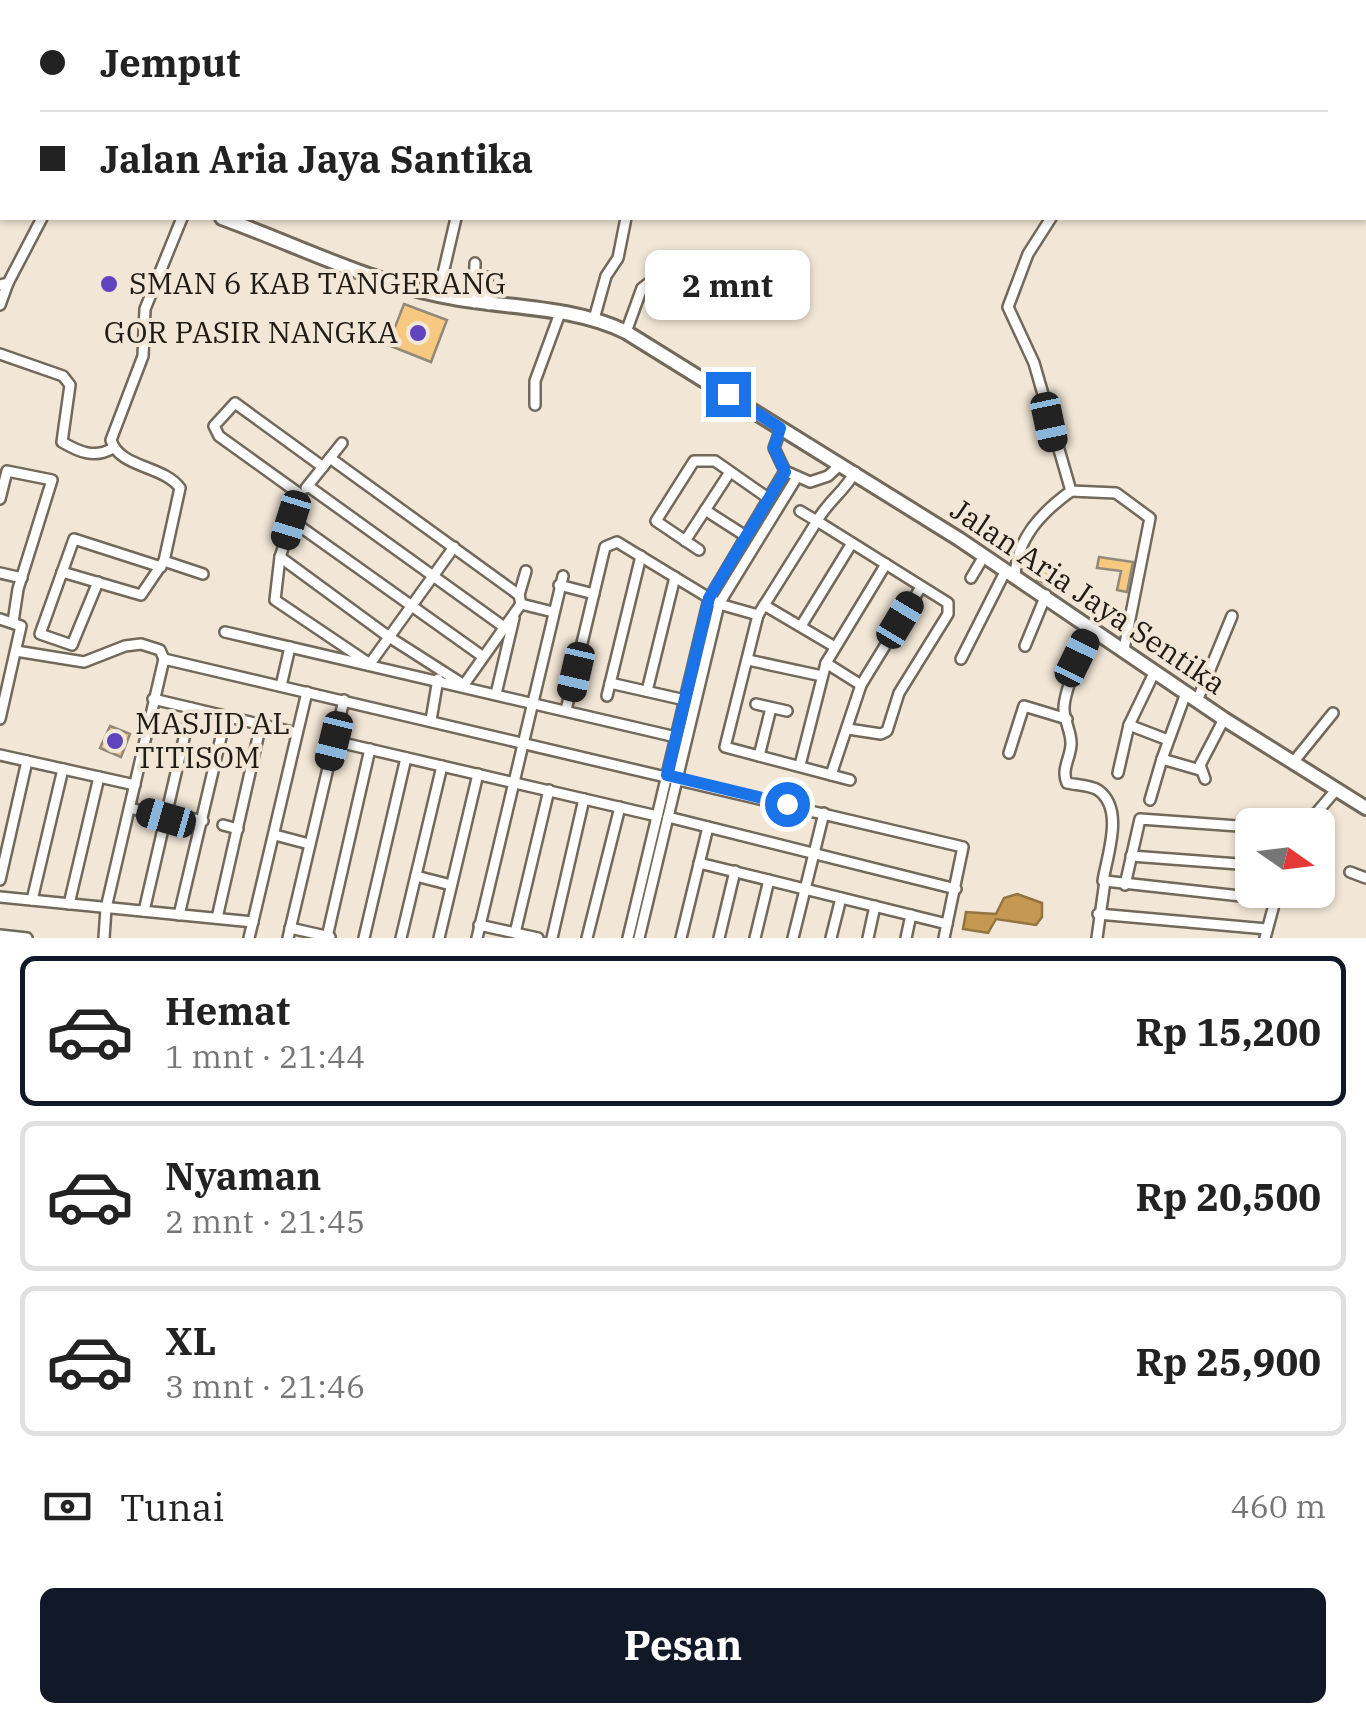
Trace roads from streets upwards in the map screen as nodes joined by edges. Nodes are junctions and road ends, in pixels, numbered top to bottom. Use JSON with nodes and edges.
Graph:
{"nodes":[{"id":1,"x":41,"y":220,"type":"edge"},
{"id":2,"x":181,"y":220,"type":"edge"},
{"id":3,"x":227,"y":220,"type":"edge"},
{"id":4,"x":456,"y":220,"type":"edge"},
{"id":5,"x":626,"y":220,"type":"edge"},
{"id":6,"x":1050,"y":220,"type":"edge"},
{"id":7,"x":476,"y":263,"type":"dead end"},
{"id":8,"x":674,"y":264,"type":"dead end"},
{"id":9,"x":487,"y":277,"type":"dead end"},
{"id":10,"x":4,"y":284,"type":"edge"},
{"id":11,"x":438,"y":295,"type":"junction"},
{"id":12,"x":481,"y":304,"type":"junction"},
{"id":13,"x":0,"y":305,"type":"edge"},
{"id":14,"x":560,"y":313,"type":"junction"},
{"id":15,"x":594,"y":320,"type":"junction"},
{"id":16,"x":626,"y":332,"type":"junction"},
{"id":17,"x":0,"y":354,"type":"edge"},
{"id":18,"x":535,"y":405,"type":"dead end"},
{"id":19,"x":780,"y":428,"type":"junction"},
{"id":20,"x":342,"y":443,"type":"dead end"},
{"id":21,"x":112,"y":448,"type":"junction"},
{"id":22,"x":330,"y":458,"type":"junction"},
{"id":23,"x":841,"y":464,"type":"junction"},
{"id":24,"x":323,"y":467,"type":"junction"},
{"id":25,"x":730,"y":472,"type":"junction"},
{"id":26,"x":785,"y":472,"type":"junction"},
{"id":27,"x":854,"y":472,"type":"junction"},
{"id":28,"x":797,"y":477,"type":"junction"},
{"id":29,"x":304,"y":491,"type":"junction"},
{"id":30,"x":1071,"y":491,"type":"junction"},
{"id":31,"x":768,"y":498,"type":"junction"},
{"id":32,"x":0,"y":499,"type":"edge"},
{"id":33,"x":705,"y":510,"type":"junction"},
{"id":34,"x":800,"y":511,"type":"dead end"},
{"id":35,"x":291,"y":520,"type":"junction"},
{"id":36,"x":817,"y":521,"type":"junction"},
{"id":37,"x":744,"y":535,"type":"junction"},
{"id":38,"x":684,"y":541,"type":"junction"},
{"id":39,"x":852,"y":543,"type":"junction"},
{"id":40,"x":454,"y":547,"type":"junction"},
{"id":41,"x":700,"y":550,"type":"dead end"},
{"id":42,"x":641,"y":556,"type":"junction"},
{"id":43,"x":984,"y":556,"type":"junction"},
{"id":44,"x":280,"y":557,"type":"junction"},
{"id":45,"x":163,"y":564,"type":"junction"},
{"id":46,"x":886,"y":564,"type":"junction"},
{"id":47,"x":526,"y":571,"type":"dead end"},
{"id":48,"x":62,"y":572,"type":"junction"},
{"id":49,"x":0,"y":573,"type":"edge"},
{"id":50,"x":1010,"y":573,"type":"junction"},
{"id":51,"x":203,"y":574,"type":"dead end"},
{"id":52,"x":433,"y":576,"type":"junction"},
{"id":53,"x":674,"y":577,"type":"junction"},
{"id":54,"x":22,"y":578,"type":"junction"},
{"id":55,"x":971,"y":578,"type":"dead end"},
{"id":56,"x":98,"y":582,"type":"junction"},
{"id":57,"x":920,"y":587,"type":"junction"},
{"id":58,"x":594,"y":594,"type":"junction"},
{"id":59,"x":1046,"y":595,"type":"junction"},
{"id":60,"x":714,"y":601,"type":"junction"},
{"id":61,"x":519,"y":604,"type":"junction"},
{"id":62,"x":764,"y":604,"type":"junction"},
{"id":63,"x":412,"y":606,"type":"junction"},
{"id":64,"x":553,"y":612,"type":"junction"},
{"id":65,"x":758,"y":615,"type":"junction"},
{"id":66,"x":1232,"y":616,"type":"dead end"},
{"id":67,"x":0,"y":619,"type":"edge"},
{"id":68,"x":13,"y":622,"type":"junction"},
{"id":69,"x":801,"y":626,"type":"junction"},
{"id":70,"x":1093,"y":626,"type":"junction"},
{"id":71,"x":504,"y":627,"type":"junction"},
{"id":72,"x":225,"y":632,"type":"dead end"},
{"id":73,"x":390,"y":637,"type":"junction"},
{"id":74,"x":1025,"y":646,"type":"dead end"},
{"id":75,"x":290,"y":647,"type":"junction"},
{"id":76,"x":835,"y":647,"type":"junction"},
{"id":77,"x":1124,"y":649,"type":"junction"},
{"id":78,"x":15,"y":655,"type":"junction"},
{"id":79,"x":0,"y":656,"type":"edge"},
{"id":80,"x":482,"y":656,"type":"junction"},
{"id":81,"x":164,"y":659,"type":"junction"},
{"id":82,"x":961,"y":659,"type":"dead end"},
{"id":83,"x":748,"y":660,"type":"junction"},
{"id":84,"x":826,"y":663,"type":"junction"},
{"id":85,"x":370,"y":664,"type":"junction"},
{"id":86,"x":1155,"y":671,"type":"junction"},
{"id":87,"x":439,"y":675,"type":"junction"},
{"id":88,"x":822,"y":676,"type":"junction"},
{"id":89,"x":610,"y":683,"type":"junction"},
{"id":90,"x":463,"y":685,"type":"junction"},
{"id":91,"x":861,"y":685,"type":"junction"},
{"id":92,"x":281,"y":686,"type":"junction"},
{"id":93,"x":646,"y":691,"type":"junction"},
{"id":94,"x":307,"y":692,"type":"junction"},
{"id":95,"x":3,"y":693,"type":"edge"},
{"id":96,"x":496,"y":694,"type":"junction"},
{"id":97,"x":607,"y":696,"type":"dead end"},
{"id":98,"x":1192,"y":697,"type":"junction"},
{"id":99,"x":153,"y":699,"type":"junction"},
{"id":100,"x":344,"y":700,"type":"junction"},
{"id":101,"x":685,"y":700,"type":"junction"},
{"id":102,"x":532,"y":702,"type":"junction"},
{"id":103,"x":756,"y":704,"type":"dead end"},
{"id":104,"x":191,"y":708,"type":"junction"},
{"id":105,"x":771,"y":708,"type":"junction"},
{"id":106,"x":566,"y":710,"type":"junction"},
{"id":107,"x":786,"y":711,"type":"dead end"},
{"id":108,"x":1332,"y":713,"type":"dead end"},
{"id":109,"x":226,"y":716,"type":"junction"},
{"id":110,"x":0,"y":719,"type":"edge"},
{"id":111,"x":431,"y":720,"type":"junction"},
{"id":112,"x":1067,"y":720,"type":"junction"},
{"id":113,"x":1224,"y":720,"type":"junction"},
{"id":114,"x":262,"y":724,"type":"junction"},
{"id":115,"x":1129,"y":725,"type":"junction"},
{"id":116,"x":848,"y":729,"type":"junction"},
{"id":117,"x":297,"y":732,"type":"junction"},
{"id":118,"x":676,"y":737,"type":"junction"},
{"id":119,"x":1168,"y":740,"type":"junction"},
{"id":120,"x":334,"y":741,"type":"junction"},
{"id":121,"x":522,"y":741,"type":"junction"},
{"id":122,"x":712,"y":744,"type":"dead end"},
{"id":123,"x":725,"y":747,"type":"junction"},
{"id":124,"x":370,"y":749,"type":"junction"},
{"id":125,"x":1009,"y":754,"type":"dead end"},
{"id":126,"x":0,"y":755,"type":"edge"},
{"id":127,"x":760,"y":756,"type":"junction"},
{"id":128,"x":406,"y":758,"type":"junction"},
{"id":129,"x":1162,"y":759,"type":"junction"},
{"id":130,"x":1295,"y":760,"type":"junction"},
{"id":131,"x":27,"y":761,"type":"junction"},
{"id":132,"x":442,"y":766,"type":"junction"},
{"id":133,"x":800,"y":766,"type":"junction"},
{"id":134,"x":64,"y":769,"type":"junction"},
{"id":135,"x":1118,"y":773,"type":"dead end"},
{"id":136,"x":478,"y":774,"type":"junction"},
{"id":137,"x":832,"y":775,"type":"junction"},
{"id":138,"x":672,"y":776,"type":"junction"},
{"id":139,"x":99,"y":777,"type":"junction"},
{"id":140,"x":850,"y":780,"type":"dead end"},
{"id":141,"x":513,"y":782,"type":"junction"},
{"id":142,"x":136,"y":785,"type":"junction"},
{"id":143,"x":549,"y":790,"type":"junction"},
{"id":144,"x":1336,"y":790,"type":"junction"},
{"id":145,"x":584,"y":798,"type":"junction"},
{"id":146,"x":1150,"y":800,"type":"dead end"},
{"id":147,"x":1364,"y":801,"type":"edge"},
{"id":148,"x":620,"y":807,"type":"junction"},
{"id":149,"x":130,"y":808,"type":"junction"},
{"id":150,"x":1321,"y":808,"type":"edge"},
{"id":151,"x":824,"y":813,"type":"junction"},
{"id":152,"x":169,"y":816,"type":"junction"},
{"id":153,"x":663,"y":816,"type":"junction"},
{"id":154,"x":203,"y":820,"type":"junction"},
{"id":155,"x":223,"y":824,"type":"dead end"},
{"id":156,"x":1235,"y":826,"type":"edge"},
{"id":157,"x":708,"y":827,"type":"junction"},
{"id":158,"x":238,"y":828,"type":"junction"},
{"id":159,"x":275,"y":835,"type":"junction"},
{"id":160,"x":310,"y":844,"type":"junction"},
{"id":161,"x":814,"y":854,"type":"junction"},
{"id":162,"x":1131,"y":856,"type":"junction"},
{"id":163,"x":699,"y":862,"type":"junction"},
{"id":164,"x":1235,"y":864,"type":"edge"},
{"id":165,"x":735,"y":872,"type":"junction"},
{"id":166,"x":1350,"y":872,"type":"dead end"},
{"id":167,"x":416,"y":876,"type":"junction"},
{"id":168,"x":1366,"y":878,"type":"edge"},
{"id":169,"x":0,"y":880,"type":"edge"},
{"id":170,"x":770,"y":880,"type":"junction"},
{"id":171,"x":1103,"y":881,"type":"junction"},
{"id":172,"x":451,"y":885,"type":"junction"},
{"id":173,"x":1125,"y":885,"type":"junction"},
{"id":174,"x":956,"y":888,"type":"junction"},
{"id":175,"x":805,"y":889,"type":"junction"},
{"id":176,"x":1235,"y":892,"type":"edge"},
{"id":177,"x":0,"y":897,"type":"edge"},
{"id":178,"x":841,"y":898,"type":"junction"},
{"id":179,"x":32,"y":900,"type":"junction"},
{"id":180,"x":69,"y":904,"type":"junction"},
{"id":181,"x":875,"y":906,"type":"junction"},
{"id":182,"x":106,"y":908,"type":"junction"},
{"id":183,"x":1273,"y":908,"type":"edge"},
{"id":184,"x":144,"y":911,"type":"junction"},
{"id":185,"x":1098,"y":914,"type":"junction"},
{"id":186,"x":180,"y":915,"type":"junction"},
{"id":187,"x":911,"y":915,"type":"junction"},
{"id":188,"x":216,"y":918,"type":"junction"},
{"id":189,"x":253,"y":922,"type":"junction"},
{"id":190,"x":947,"y":924,"type":"junction"},
{"id":191,"x":479,"y":925,"type":"junction"},
{"id":192,"x":289,"y":933,"type":"edge"},
{"id":193,"x":515,"y":933,"type":"junction"},
{"id":194,"x":1266,"y":934,"type":"edge"},
{"id":195,"x":0,"y":935,"type":"edge"},
{"id":196,"x":330,"y":937,"type":"edge"},
{"id":197,"x":26,"y":938,"type":"edge"},
{"id":198,"x":104,"y":938,"type":"edge"},
{"id":199,"x":249,"y":938,"type":"edge"},
{"id":200,"x":364,"y":938,"type":"edge"},
{"id":201,"x":402,"y":938,"type":"edge"},
{"id":202,"x":439,"y":938,"type":"edge"},
{"id":203,"x":476,"y":938,"type":"edge"},
{"id":204,"x":538,"y":938,"type":"edge"},
{"id":205,"x":552,"y":938,"type":"edge"},
{"id":206,"x":588,"y":938,"type":"edge"},
{"id":207,"x":628,"y":938,"type":"edge"},
{"id":208,"x":639,"y":938,"type":"edge"},
{"id":209,"x":681,"y":938,"type":"edge"},
{"id":210,"x":719,"y":938,"type":"edge"},
{"id":211,"x":756,"y":938,"type":"edge"},
{"id":212,"x":793,"y":938,"type":"edge"},
{"id":213,"x":831,"y":938,"type":"edge"},
{"id":214,"x":868,"y":938,"type":"edge"},
{"id":215,"x":906,"y":938,"type":"edge"},
{"id":216,"x":944,"y":938,"type":"edge"},
{"id":217,"x":1096,"y":938,"type":"edge"}],
"edges":[{"from":1,"to":10,"type":"street"},
{"from":2,"to":21,"type":"street"},
{"from":3,"to":11,"type":"street","name":"Jalan Aria Jaya Sentika"},
{"from":4,"to":11,"type":"street"},
{"from":5,"to":15,"type":"street"},
{"from":6,"to":30,"type":"street"},
{"from":7,"to":12,"type":"street"},
{"from":8,"to":16,"type":"street"},
{"from":9,"to":12,"type":"street"},
{"from":10,"to":13,"type":"street"},
{"from":11,"to":12,"type":"street","name":"Jalan Aria Jaya Sentika"},
{"from":12,"to":14,"type":"street","name":"Jalan Aria Jaya Sentika"},
{"from":14,"to":15,"type":"street","name":"Jalan Aria Jaya Sentika"},
{"from":14,"to":18,"type":"street"},
{"from":15,"to":16,"type":"street","name":"Jalan Aria Jaya Sentika"},
{"from":16,"to":19,"type":"street","name":"Jalan Aria Jaya Sentika"},
{"from":17,"to":21,"type":"street"},
{"from":19,"to":23,"type":"street","name":"Jalan Aria Jaya Sentika"},
{"from":19,"to":26,"type":"street"},
{"from":20,"to":22,"type":"street"},
{"from":21,"to":45,"type":"street"},
{"from":22,"to":24,"type":"street"},
{"from":22,"to":40,"type":"street"},
{"from":23,"to":27,"type":"street","name":"Jalan Aria Jaya Sentika"},
{"from":23,"to":28,"type":"street"},
{"from":24,"to":29,"type":"street"},
{"from":24,"to":29,"type":"street"},
{"from":25,"to":31,"type":"street"},
{"from":25,"to":33,"type":"street"},
{"from":25,"to":38,"type":"street"},
{"from":26,"to":28,"type":"street"},
{"from":26,"to":31,"type":"street"},
{"from":27,"to":36,"type":"street"},
{"from":27,"to":43,"type":"street","name":"Jalan Aria Jaya Sentika"},
{"from":28,"to":60,"type":"street"},
{"from":29,"to":35,"type":"street"},
{"from":29,"to":52,"type":"street"},
{"from":30,"to":50,"type":"street"},
{"from":30,"to":77,"type":"street"},
{"from":31,"to":37,"type":"street"},
{"from":32,"to":54,"type":"street"},
{"from":33,"to":37,"type":"street"},
{"from":33,"to":38,"type":"street"},
{"from":34,"to":36,"type":"street"},
{"from":35,"to":44,"type":"street"},
{"from":35,"to":63,"type":"street"},
{"from":36,"to":39,"type":"street"},
{"from":36,"to":62,"type":"street"},
{"from":37,"to":60,"type":"street"},
{"from":38,"to":41,"type":"street"},
{"from":39,"to":46,"type":"street"},
{"from":39,"to":69,"type":"street"},
{"from":40,"to":52,"type":"street"},
{"from":40,"to":61,"type":"street"},
{"from":42,"to":53,"type":"street"},
{"from":42,"to":58,"type":"street"},
{"from":42,"to":89,"type":"street"},
{"from":43,"to":50,"type":"street","name":"Jalan Aria Jaya Sentika"},
{"from":43,"to":55,"type":"street"},
{"from":44,"to":73,"type":"street"},
{"from":44,"to":85,"type":"street"},
{"from":45,"to":48,"type":"street"},
{"from":45,"to":51,"type":"street"},
{"from":45,"to":56,"type":"street"},
{"from":46,"to":57,"type":"street"},
{"from":46,"to":76,"type":"street"},
{"from":47,"to":61,"type":"street"},
{"from":48,"to":56,"type":"street"},
{"from":48,"to":56,"type":"street"},
{"from":49,"to":54,"type":"street"},
{"from":50,"to":59,"type":"street","name":"Jalan Aria Jaya Sentika"},
{"from":50,"to":82,"type":"street"},
{"from":52,"to":63,"type":"street"},
{"from":52,"to":71,"type":"street"},
{"from":53,"to":60,"type":"street"},
{"from":53,"to":93,"type":"street"},
{"from":54,"to":68,"type":"street"},
{"from":57,"to":91,"type":"street"},
{"from":57,"to":116,"type":"street"},
{"from":58,"to":64,"type":"street"},
{"from":58,"to":106,"type":"street"},
{"from":59,"to":70,"type":"street","name":"Jalan Aria Jaya Sentika"},
{"from":59,"to":74,"type":"street"},
{"from":60,"to":65,"type":"street"},
{"from":60,"to":101,"type":"street"},
{"from":60,"to":138,"type":"street"},
{"from":61,"to":64,"type":"street"},
{"from":61,"to":71,"type":"street"},
{"from":61,"to":96,"type":"street"},
{"from":62,"to":65,"type":"street"},
{"from":62,"to":69,"type":"street"},
{"from":63,"to":73,"type":"street"},
{"from":63,"to":80,"type":"street"},
{"from":64,"to":102,"type":"street"},
{"from":65,"to":83,"type":"street"},
{"from":66,"to":98,"type":"street"},
{"from":67,"to":68,"type":"street"},
{"from":68,"to":78,"type":"street"},
{"from":69,"to":76,"type":"street"},
{"from":70,"to":77,"type":"street","name":"Jalan Aria Jaya Sentika"},
{"from":70,"to":112,"type":"street"},
{"from":71,"to":80,"type":"street"},
{"from":72,"to":75,"type":"street"},
{"from":73,"to":85,"type":"street"},
{"from":73,"to":87,"type":"street"},
{"from":75,"to":85,"type":"street"},
{"from":75,"to":92,"type":"street"},
{"from":76,"to":84,"type":"street"},
{"from":77,"to":86,"type":"street","name":"Jalan Aria Jaya Sentika"},
{"from":78,"to":79,"type":"street"},
{"from":78,"to":81,"type":"street"},
{"from":78,"to":95,"type":"street"},
{"from":80,"to":90,"type":"street"},
{"from":81,"to":92,"type":"street"},
{"from":81,"to":99,"type":"street"},
{"from":83,"to":88,"type":"street"},
{"from":83,"to":123,"type":"street"},
{"from":84,"to":88,"type":"street"},
{"from":84,"to":91,"type":"street"},
{"from":85,"to":87,"type":"street"},
{"from":86,"to":98,"type":"street","name":"Jalan Aria Jaya Sentika"},
{"from":86,"to":115,"type":"street"},
{"from":87,"to":90,"type":"street"},
{"from":87,"to":111,"type":"street"},
{"from":88,"to":133,"type":"street"},
{"from":89,"to":93,"type":"street"},
{"from":89,"to":97,"type":"street"},
{"from":90,"to":96,"type":"street"},
{"from":91,"to":116,"type":"street"},
{"from":92,"to":94,"type":"street"},
{"from":93,"to":101,"type":"street"},
{"from":94,"to":100,"type":"street"},
{"from":94,"to":117,"type":"street"},
{"from":95,"to":110,"type":"street"},
{"from":96,"to":102,"type":"street"},
{"from":98,"to":113,"type":"street","name":"Jalan Aria Jaya Sentika"},
{"from":98,"to":119,"type":"street"},
{"from":99,"to":104,"type":"street"},
{"from":99,"to":142,"type":"street"},
{"from":100,"to":111,"type":"street"},
{"from":100,"to":120,"type":"street"},
{"from":101,"to":118,"type":"street"},
{"from":102,"to":106,"type":"street"},
{"from":102,"to":121,"type":"street"},
{"from":103,"to":105,"type":"street"},
{"from":104,"to":109,"type":"street"},
{"from":104,"to":152,"type":"street"},
{"from":105,"to":107,"type":"street"},
{"from":105,"to":127,"type":"street"},
{"from":106,"to":118,"type":"street"},
{"from":108,"to":130,"type":"street"},
{"from":109,"to":114,"type":"street"},
{"from":109,"to":154,"type":"street"},
{"from":111,"to":121,"type":"street"},
{"from":112,"to":125,"type":"street"},
{"from":112,"to":171,"type":"street"},
{"from":113,"to":129,"type":"street"},
{"from":113,"to":130,"type":"street","name":"Jalan Aria Jaya Sentika"},
{"from":114,"to":117,"type":"street"},
{"from":114,"to":158,"type":"street"},
{"from":115,"to":119,"type":"street"},
{"from":115,"to":135,"type":"street"},
{"from":116,"to":137,"type":"street"},
{"from":117,"to":159,"type":"street"},
{"from":118,"to":138,"type":"street"},
{"from":119,"to":129,"type":"street"},
{"from":120,"to":124,"type":"street"},
{"from":120,"to":160,"type":"street"},
{"from":121,"to":138,"type":"street"},
{"from":121,"to":141,"type":"street"},
{"from":122,"to":123,"type":"street"},
{"from":123,"to":127,"type":"street"},
{"from":124,"to":128,"type":"street"},
{"from":124,"to":196,"type":"street"},
{"from":126,"to":131,"type":"street"},
{"from":127,"to":133,"type":"street"},
{"from":128,"to":132,"type":"street"},
{"from":128,"to":200,"type":"street"},
{"from":129,"to":146,"type":"street"},
{"from":130,"to":144,"type":"street","name":"Jalan Aria Jaya Sentika"},
{"from":131,"to":134,"type":"street"},
{"from":131,"to":169,"type":"street"},
{"from":132,"to":136,"type":"street"},
{"from":132,"to":167,"type":"street"},
{"from":133,"to":137,"type":"street"},
{"from":134,"to":139,"type":"street"},
{"from":134,"to":179,"type":"street"},
{"from":136,"to":141,"type":"street"},
{"from":136,"to":172,"type":"street"},
{"from":137,"to":140,"type":"street"},
{"from":138,"to":151,"type":"street"},
{"from":138,"to":153,"type":"street"},
{"from":139,"to":142,"type":"street"},
{"from":139,"to":180,"type":"street"},
{"from":141,"to":143,"type":"street"},
{"from":141,"to":191,"type":"street"},
{"from":142,"to":149,"type":"street"},
{"from":143,"to":145,"type":"street"},
{"from":143,"to":193,"type":"street"},
{"from":144,"to":147,"type":"street","name":"Jalan Aria Jaya Sentika"},
{"from":144,"to":150,"type":"street"},
{"from":145,"to":148,"type":"street"},
{"from":145,"to":205,"type":"street"},
{"from":148,"to":153,"type":"street"},
{"from":148,"to":206,"type":"street"},
{"from":149,"to":152,"type":"street"},
{"from":149,"to":182,"type":"street"},
{"from":151,"to":161,"type":"street"},
{"from":151,"to":174,"type":"street"},
{"from":152,"to":154,"type":"street"},
{"from":152,"to":184,"type":"street"},
{"from":153,"to":157,"type":"street"},
{"from":153,"to":207,"type":"street"},
{"from":153,"to":208,"type":"street"},
{"from":154,"to":186,"type":"street"},
{"from":155,"to":158,"type":"street"},
{"from":156,"to":162,"type":"street"},
{"from":157,"to":161,"type":"street"},
{"from":157,"to":163,"type":"street"},
{"from":158,"to":188,"type":"street"},
{"from":159,"to":160,"type":"street"},
{"from":159,"to":189,"type":"street"},
{"from":160,"to":192,"type":"street"},
{"from":161,"to":174,"type":"street"},
{"from":161,"to":175,"type":"street"},
{"from":162,"to":164,"type":"street"},
{"from":162,"to":173,"type":"street"},
{"from":163,"to":165,"type":"street"},
{"from":163,"to":209,"type":"street"},
{"from":165,"to":170,"type":"street"},
{"from":165,"to":210,"type":"street"},
{"from":166,"to":168,"type":"street"},
{"from":167,"to":172,"type":"street"},
{"from":167,"to":201,"type":"street"},
{"from":170,"to":175,"type":"street"},
{"from":170,"to":211,"type":"street"},
{"from":171,"to":173,"type":"street"},
{"from":171,"to":185,"type":"street"},
{"from":172,"to":202,"type":"street"},
{"from":173,"to":176,"type":"street"},
{"from":174,"to":190,"type":"street"},
{"from":175,"to":178,"type":"street"},
{"from":175,"to":212,"type":"street"},
{"from":177,"to":179,"type":"street"},
{"from":178,"to":181,"type":"street"},
{"from":178,"to":213,"type":"street"},
{"from":179,"to":180,"type":"street"},
{"from":180,"to":182,"type":"street"},
{"from":181,"to":187,"type":"street"},
{"from":181,"to":214,"type":"street"},
{"from":182,"to":184,"type":"street"},
{"from":182,"to":198,"type":"street"},
{"from":183,"to":194,"type":"street"},
{"from":184,"to":186,"type":"street"},
{"from":185,"to":194,"type":"street"},
{"from":185,"to":217,"type":"street"},
{"from":186,"to":188,"type":"street"},
{"from":187,"to":190,"type":"street"},
{"from":187,"to":215,"type":"street"},
{"from":188,"to":189,"type":"street"},
{"from":189,"to":199,"type":"street"},
{"from":190,"to":216,"type":"street"},
{"from":191,"to":193,"type":"street"},
{"from":191,"to":203,"type":"street"},
{"from":192,"to":196,"type":"street"},
{"from":193,"to":204,"type":"street"},
{"from":195,"to":197,"type":"street"}]}
